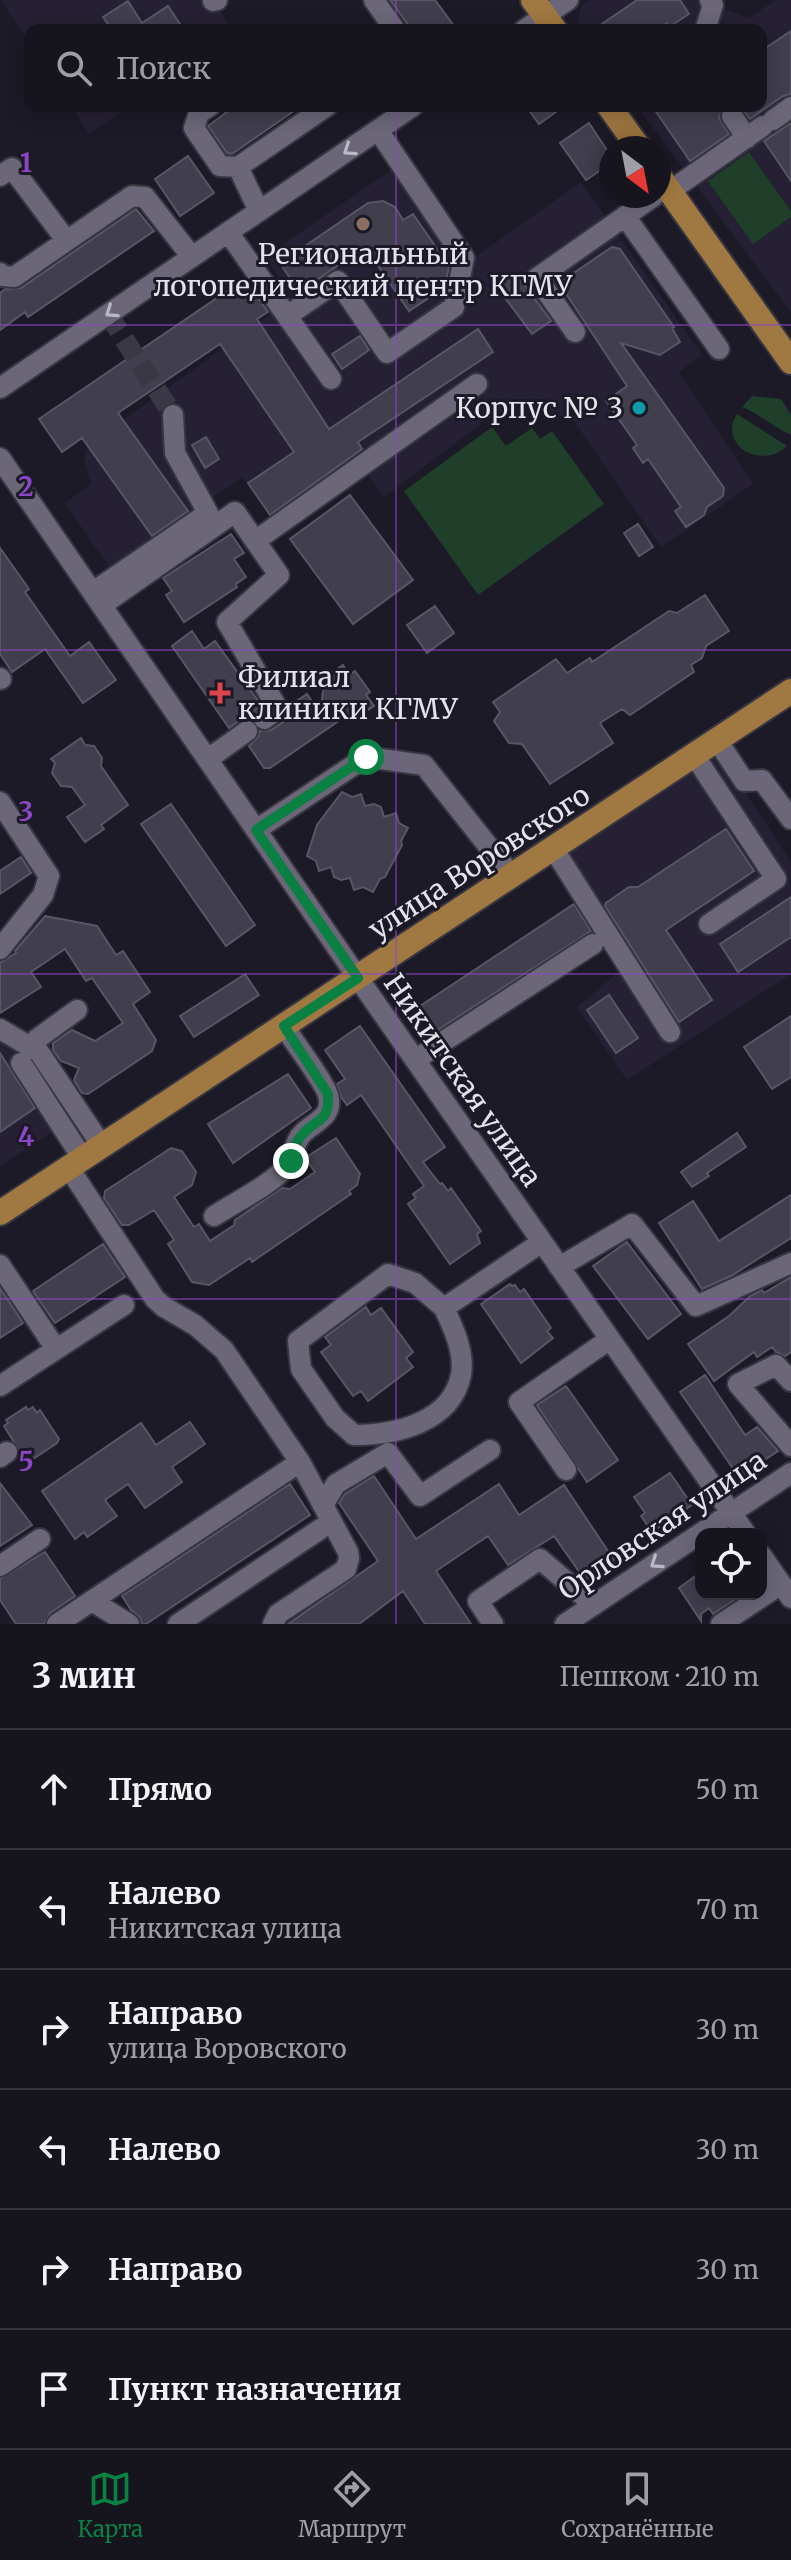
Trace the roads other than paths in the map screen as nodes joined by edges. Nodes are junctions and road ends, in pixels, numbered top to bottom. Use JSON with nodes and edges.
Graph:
{"nodes":[{"id":1,"x":374,"y":0,"type":"edge"},
{"id":2,"x":568,"y":0,"type":"edge"},
{"id":3,"x":710,"y":0,"type":"edge"},
{"id":4,"x":545,"y":15,"type":"edge"},
{"id":5,"x":391,"y":24,"type":"edge"},
{"id":6,"x":707,"y":24,"type":"edge"},
{"id":7,"x":791,"y":107,"type":"edge"},
{"id":8,"x":201,"y":112,"type":"edge"},
{"id":9,"x":318,"y":112,"type":"edge"},
{"id":10,"x":404,"y":112,"type":"edge"},
{"id":11,"x":613,"y":112,"type":"edge"},
{"id":12,"x":732,"y":116,"type":"dead end"},
{"id":13,"x":761,"y":128,"type":"junction"},
{"id":14,"x":378,"y":130,"type":"junction"},
{"id":15,"x":630,"y":136,"type":"edge"},
{"id":16,"x":238,"y":167,"type":"junction"},
{"id":17,"x":0,"y":176,"type":"edge"},
{"id":18,"x":671,"y":183,"type":"edge"},
{"id":19,"x":671,"y":201,"type":"edge"},
{"id":20,"x":636,"y":208,"type":"edge"},
{"id":21,"x":259,"y":211,"type":"junction"},
{"id":22,"x":625,"y":216,"type":"junction"},
{"id":23,"x":228,"y":232,"type":"junction"},
{"id":24,"x":66,"y":240,"type":"junction"},
{"id":25,"x":192,"y":257,"type":"junction"},
{"id":26,"x":0,"y":273,"type":"edge"},
{"id":27,"x":287,"y":316,"type":"junction"},
{"id":28,"x":575,"y":332,"type":"dead end"},
{"id":29,"x":719,"y":349,"type":"dead end"},
{"id":30,"x":791,"y":362,"type":"edge"},
{"id":31,"x":331,"y":379,"type":"dead end"},
{"id":32,"x":477,"y":384,"type":"dead end"},
{"id":33,"x":0,"y":388,"type":"edge"},
{"id":34,"x":173,"y":415,"type":"tunnel mouth"},
{"id":35,"x":0,"y":458,"type":"edge"},
{"id":36,"x":255,"y":541,"type":"junction"},
{"id":37,"x":97,"y":598,"type":"junction"},
{"id":38,"x":791,"y":691,"type":"edge"},
{"id":39,"x":717,"y":740,"type":"junction"},
{"id":40,"x":694,"y":755,"type":"junction"},
{"id":41,"x":208,"y":759,"type":"junction"},
{"id":42,"x":0,"y":802,"type":"edge"},
{"id":43,"x":791,"y":819,"type":"edge"},
{"id":44,"x":256,"y":830,"type":"junction"},
{"id":45,"x":560,"y":859,"type":"dead end"},
{"id":46,"x":512,"y":876,"type":"junction"},
{"id":47,"x":709,"y":924,"type":"dead end"},
{"id":48,"x":593,"y":944,"type":"dead end"},
{"id":49,"x":0,"y":949,"type":"edge"},
{"id":50,"x":358,"y":978,"type":"junction"},
{"id":51,"x":77,"y":1010,"type":"dead end"},
{"id":52,"x":284,"y":1026,"type":"junction"},
{"id":53,"x":0,"y":1029,"type":"edge"},
{"id":54,"x":670,"y":1032,"type":"dead end"},
{"id":55,"x":28,"y":1056,"type":"junction"},
{"id":56,"x":415,"y":1060,"type":"junction"},
{"id":57,"x":85,"y":1158,"type":"junction"},
{"id":58,"x":0,"y":1213,"type":"edge"},
{"id":59,"x":214,"y":1216,"type":"dead end"},
{"id":60,"x":542,"y":1242,"type":"junction"},
{"id":61,"x":791,"y":1263,"type":"edge"},
{"id":62,"x":0,"y":1265,"type":"edge"},
{"id":63,"x":559,"y":1267,"type":"junction"},
{"id":64,"x":124,"y":1305,"type":"dead end"},
{"id":65,"x":444,"y":1308,"type":"junction"},
{"id":66,"x":610,"y":1339,"type":"junction"},
{"id":67,"x":56,"y":1349,"type":"junction"},
{"id":68,"x":791,"y":1381,"type":"edge"},
{"id":69,"x":0,"y":1386,"type":"edge"},
{"id":70,"x":791,"y":1446,"type":"edge"},
{"id":71,"x":490,"y":1450,"type":"dead end"},
{"id":72,"x":300,"y":1462,"type":"junction"},
{"id":73,"x":566,"y":1470,"type":"dead end"},
{"id":74,"x":791,"y":1473,"type":"edge"},
{"id":75,"x":731,"y":1512,"type":"junction"},
{"id":76,"x":327,"y":1514,"type":"junction"},
{"id":77,"x":742,"y":1528,"type":"edge"},
{"id":78,"x":40,"y":1539,"type":"dead end"},
{"id":79,"x":767,"y":1563,"type":"edge"},
{"id":80,"x":0,"y":1566,"type":"edge"},
{"id":81,"x":788,"y":1592,"type":"edge"},
{"id":82,"x":92,"y":1601,"type":"junction"},
{"id":83,"x":594,"y":1605,"type":"junction"},
{"id":84,"x":57,"y":1624,"type":"edge"},
{"id":85,"x":129,"y":1624,"type":"edge"},
{"id":86,"x":178,"y":1624,"type":"edge"},
{"id":87,"x":273,"y":1624,"type":"edge"},
{"id":88,"x":493,"y":1624,"type":"edge"},
{"id":89,"x":565,"y":1624,"type":"edge"},
{"id":90,"x":721,"y":1624,"type":"edge"}],
"edges":[{"from":1,"to":5,"type":"street"},
{"from":2,"to":4,"type":"street"},
{"from":3,"to":6,"type":"street"},
{"from":7,"to":13,"type":"street"},
{"from":8,"to":16,"type":"street"},
{"from":9,"to":16,"type":"street"},
{"from":10,"to":14,"type":"street"},
{"from":11,"to":15,"type":"main road"},
{"from":12,"to":13,"type":"street"},
{"from":13,"to":18,"type":"street"},
{"from":14,"to":21,"type":"street","one_way":true},
{"from":14,"to":27,"type":"street"},
{"from":16,"to":21,"type":"street"},
{"from":17,"to":24,"type":"street"},
{"from":19,"to":30,"type":"main road"},
{"from":20,"to":22,"type":"street"},
{"from":21,"to":23,"type":"street"},
{"from":22,"to":28,"type":"street"},
{"from":22,"to":29,"type":"street"},
{"from":23,"to":25,"type":"street"},
{"from":23,"to":27,"type":"street"},
{"from":24,"to":25,"type":"street"},
{"from":24,"to":26,"type":"street"},
{"from":25,"to":33,"type":"street","one_way":true},
{"from":27,"to":31,"type":"street"},
{"from":32,"to":36,"type":"street"},
{"from":34,"to":37,"type":"street"},
{"from":35,"to":37,"type":"street","name":"Никитская улица"},
{"from":36,"to":37,"type":"street"},
{"from":36,"to":41,"type":"street"},
{"from":37,"to":41,"type":"street","name":"Никитская улица"},
{"from":38,"to":39,"type":"main road","name":"улица Воровского"},
{"from":39,"to":40,"type":"main road","name":"улица Воровского"},
{"from":39,"to":43,"type":"street"},
{"from":40,"to":46,"type":"main road","name":"улица Воровского"},
{"from":40,"to":47,"type":"street"},
{"from":41,"to":44,"type":"street","name":"Никитская улица"},
{"from":42,"to":49,"type":"street"},
{"from":44,"to":46,"type":"street"},
{"from":44,"to":50,"type":"street","name":"Никитская улица"},
{"from":45,"to":54,"type":"street"},
{"from":46,"to":50,"type":"main road","name":"улица Воровского"},
{"from":48,"to":56,"type":"street"},
{"from":50,"to":52,"type":"main road","name":"улица Воровского"},
{"from":50,"to":56,"type":"street","name":"Никитская улица"},
{"from":51,"to":55,"type":"street"},
{"from":52,"to":57,"type":"main road","name":"улица Воровского"},
{"from":52,"to":59,"type":"street"},
{"from":53,"to":55,"type":"street"},
{"from":55,"to":57,"type":"street"},
{"from":56,"to":60,"type":"street","name":"Никитская улица"},
{"from":57,"to":58,"type":"main road","name":"улица Воровского"},
{"from":57,"to":72,"type":"street"},
{"from":60,"to":63,"type":"street","name":"Никитская улица"},
{"from":60,"to":65,"type":"street"},
{"from":61,"to":63,"type":"street"},
{"from":62,"to":67,"type":"street"},
{"from":63,"to":66,"type":"street","name":"Никитская улица"},
{"from":64,"to":67,"type":"street"},
{"from":65,"to":65,"type":"street"},
{"from":66,"to":73,"type":"street"},
{"from":66,"to":75,"type":"street","name":"Никитская улица"},
{"from":67,"to":69,"type":"street"},
{"from":68,"to":70,"type":"street"},
{"from":71,"to":76,"type":"street"},
{"from":72,"to":76,"type":"street"},
{"from":72,"to":82,"type":"street"},
{"from":74,"to":75,"type":"street","name":"Орловская улица"},
{"from":75,"to":77,"type":"street","name":"Никитская улица"},
{"from":75,"to":83,"type":"street","name":"Орловская улица","one_way":true},
{"from":76,"to":86,"type":"street"},
{"from":76,"to":87,"type":"street"},
{"from":78,"to":80,"type":"street"},
{"from":79,"to":81,"type":"street"},
{"from":81,"to":90,"type":"street"},
{"from":82,"to":84,"type":"street"},
{"from":82,"to":85,"type":"street"},
{"from":83,"to":88,"type":"street"},
{"from":83,"to":89,"type":"street","name":"Орловская улица"}]}
